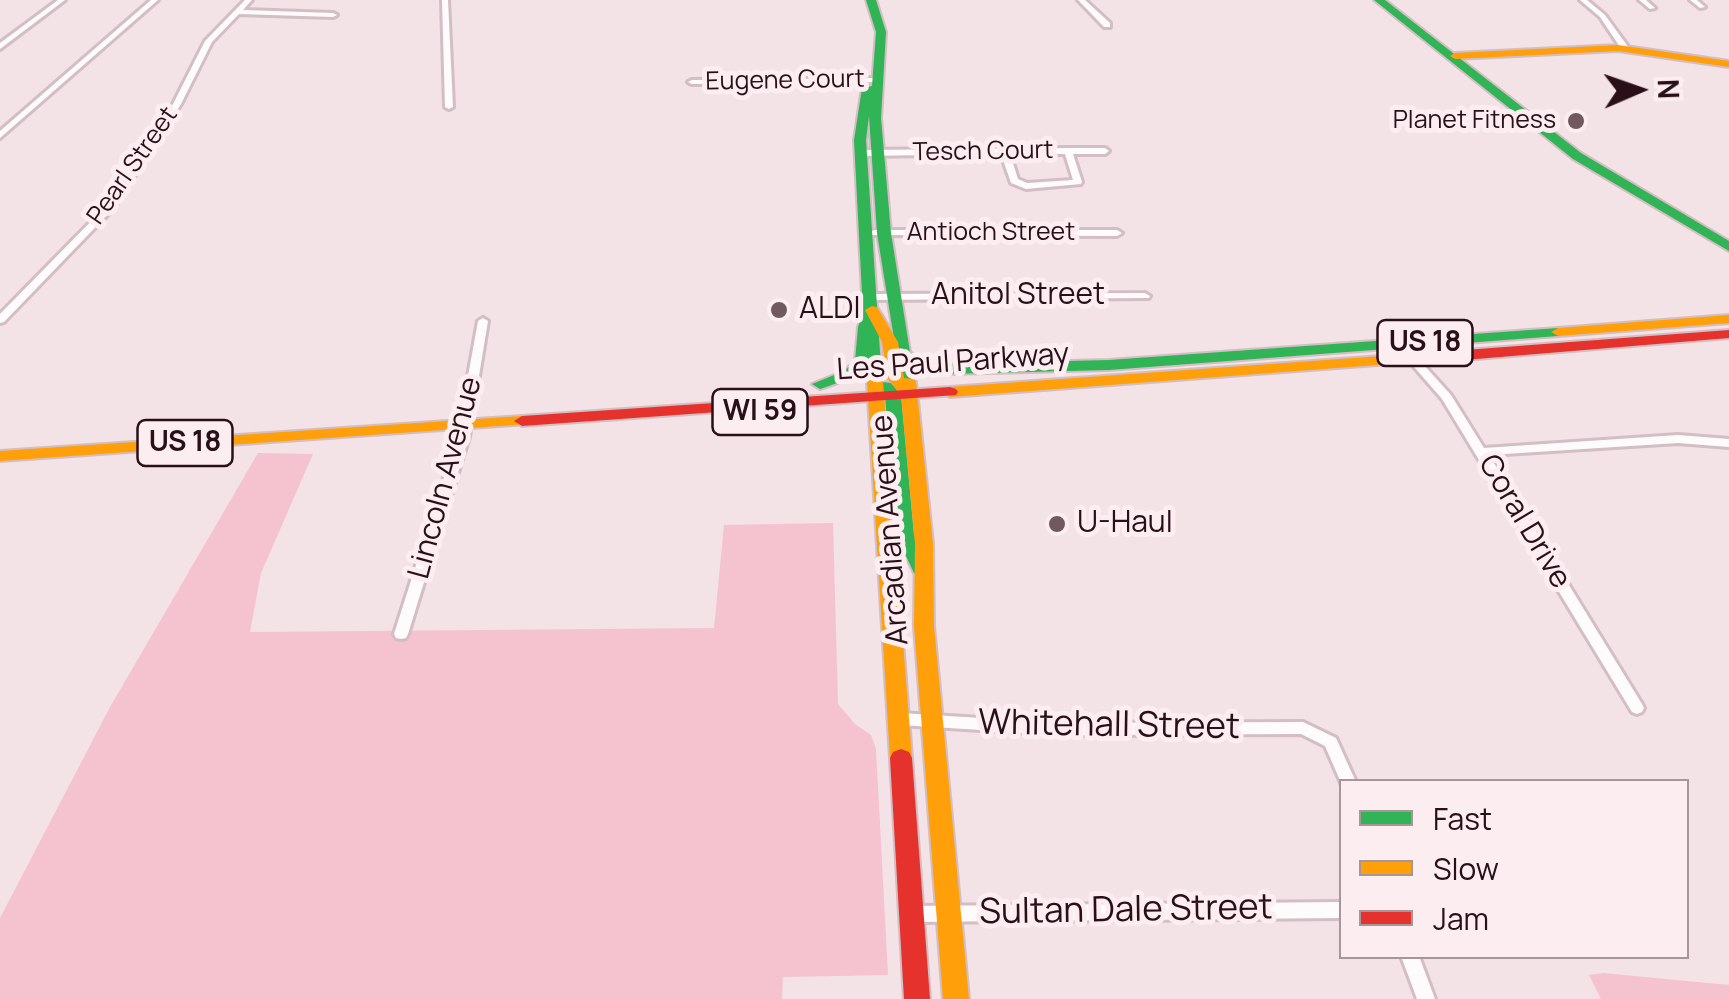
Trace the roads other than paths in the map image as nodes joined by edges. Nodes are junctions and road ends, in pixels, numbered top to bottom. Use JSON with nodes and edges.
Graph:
{"nodes":[{"id":1,"x":62,"y":0,"type":"edge"},
{"id":2,"x":155,"y":0,"type":"edge"},
{"id":3,"x":250,"y":0,"type":"edge"},
{"id":4,"x":446,"y":0,"type":"edge"},
{"id":5,"x":871,"y":0,"type":"edge"},
{"id":6,"x":1081,"y":0,"type":"edge"},
{"id":7,"x":1380,"y":0,"type":"edge"},
{"id":8,"x":1583,"y":0,"type":"edge"},
{"id":9,"x":1642,"y":0,"type":"edge"},
{"id":10,"x":1693,"y":0,"type":"edge"},
{"id":11,"x":1702,"y":6,"type":"dead end"},
{"id":12,"x":1652,"y":8,"type":"dead end"},
{"id":13,"x":237,"y":12,"type":"junction"},
{"id":14,"x":333,"y":15,"type":"dead end"},
{"id":15,"x":1107,"y":25,"type":"dead end"},
{"id":16,"x":0,"y":48,"type":"edge"},
{"id":17,"x":1625,"y":48,"type":"junction"},
{"id":18,"x":1455,"y":56,"type":"junction"},
{"id":19,"x":1729,"y":64,"type":"edge"},
{"id":20,"x":874,"y":80,"type":"junction"},
{"id":21,"x":692,"y":82,"type":"dead end"},
{"id":22,"x":450,"y":107,"type":"dead end"},
{"id":23,"x":0,"y":136,"type":"edge"},
{"id":24,"x":1105,"y":151,"type":"dead end"},
{"id":25,"x":1005,"y":152,"type":"junction"},
{"id":26,"x":1068,"y":152,"type":"junction"},
{"id":27,"x":869,"y":153,"type":"junction"},
{"id":28,"x":875,"y":233,"type":"junction"},
{"id":29,"x":1117,"y":233,"type":"dead end"},
{"id":30,"x":1726,"y":239,"type":"edge"},
{"id":31,"x":891,"y":296,"type":"junction"},
{"id":32,"x":1146,"y":296,"type":"dead end"},
{"id":33,"x":871,"y":303,"type":"junction"},
{"id":34,"x":1,"y":318,"type":"edge"},
{"id":35,"x":1729,"y":319,"type":"edge"},
{"id":36,"x":483,"y":320,"type":"dead end"},
{"id":37,"x":1729,"y":335,"type":"edge"},
{"id":38,"x":901,"y":346,"type":"junction"},
{"id":39,"x":1305,"y":352,"type":"junction"},
{"id":40,"x":1406,"y":352,"type":"junction"},
{"id":41,"x":1057,"y":383,"type":"junction"},
{"id":42,"x":820,"y":384,"type":"dead end"},
{"id":43,"x":893,"y":388,"type":"junction"},
{"id":44,"x":947,"y":392,"type":"junction"},
{"id":45,"x":637,"y":413,"type":"junction"},
{"id":46,"x":466,"y":425,"type":"junction"},
{"id":47,"x":878,"y":426,"type":"junction"},
{"id":48,"x":914,"y":435,"type":"junction"},
{"id":49,"x":1729,"y":443,"type":"edge"},
{"id":50,"x":1481,"y":452,"type":"junction"},
{"id":51,"x":0,"y":456,"type":"edge"},
{"id":52,"x":924,"y":576,"type":"junction"},
{"id":53,"x":401,"y":634,"type":"dead end"},
{"id":54,"x":1637,"y":708,"type":"dead end"},
{"id":55,"x":900,"y":719,"type":"junction"},
{"id":56,"x":932,"y":720,"type":"junction"},
{"id":57,"x":1347,"y":779,"type":"edge"},
{"id":58,"x":1339,"y":910,"type":"edge"},
{"id":59,"x":946,"y":913,"type":"junction"},
{"id":60,"x":911,"y":914,"type":"junction"},
{"id":61,"x":1411,"y":959,"type":"edge"},
{"id":62,"x":916,"y":999,"type":"edge"},
{"id":63,"x":956,"y":999,"type":"edge"},
{"id":64,"x":1426,"y":999,"type":"edge"}],
"edges":[{"from":1,"to":16,"type":"street"},
{"from":2,"to":23,"type":"street"},
{"from":3,"to":13,"type":"street","name":"Pearl Street"},
{"from":4,"to":22,"type":"street"},
{"from":5,"to":20,"type":"main road","name":"Arcadian Avenue"},
{"from":6,"to":15,"type":"street"},
{"from":7,"to":18,"type":"main road"},
{"from":8,"to":17,"type":"street"},
{"from":9,"to":12,"type":"street"},
{"from":10,"to":11,"type":"street"},
{"from":13,"to":14,"type":"street"},
{"from":13,"to":34,"type":"street","name":"Pearl Street"},
{"from":17,"to":18,"type":"main road"},
{"from":17,"to":19,"type":"main road"},
{"from":18,"to":30,"type":"main road"},
{"from":20,"to":21,"type":"street","name":"Eugene Court"},
{"from":20,"to":27,"type":"main road","name":"Arcadian Avenue"},
{"from":24,"to":26,"type":"street","name":"Tesch Court"},
{"from":25,"to":26,"type":"street","name":"Tesch Court"},
{"from":25,"to":26,"type":"street"},
{"from":25,"to":27,"type":"street","name":"Tesch Court"},
{"from":27,"to":28,"type":"main road","name":"Arcadian Avenue"},
{"from":28,"to":29,"type":"street","name":"Antioch Street"},
{"from":28,"to":31,"type":"main road","name":"Arcadian Avenue"},
{"from":28,"to":33,"type":"main road","name":"Arcadian Avenue"},
{"from":31,"to":32,"type":"street","name":"Anitol Street"},
{"from":31,"to":33,"type":"street","name":"Anitol Street"},
{"from":31,"to":38,"type":"main road","name":"Arcadian Avenue"},
{"from":33,"to":38,"type":"main road"},
{"from":33,"to":42,"type":"main road"},
{"from":33,"to":43,"type":"main road"},
{"from":35,"to":40,"type":"main road"},
{"from":36,"to":46,"type":"street","name":"Lincoln Avenue"},
{"from":37,"to":40,"type":"main road","name":"Les Paul Parkway","number":"US 18"},
{"from":38,"to":39,"type":"main road","name":"Les Paul Parkway","number":"US 18"},
{"from":38,"to":43,"type":"main road","name":"Arcadian Avenue"},
{"from":39,"to":40,"type":"main road","name":"Les Paul Parkway","number":"US 18"},
{"from":39,"to":41,"type":"main road"},
{"from":40,"to":41,"type":"main road","name":"Les Paul Parkway","number":"US 18"},
{"from":40,"to":50,"type":"street","name":"Coral Drive"},
{"from":41,"to":44,"type":"main road","name":"Les Paul Parkway","number":"US 18"},
{"from":43,"to":44,"type":"main road","name":"Les Paul Parkway","number":"US 18"},
{"from":43,"to":45,"type":"main road","name":"Les Paul Parkway"},
{"from":43,"to":47,"type":"main road","name":"Arcadian Avenue"},
{"from":43,"to":48,"type":"main road","name":"Arcadian Avenue"},
{"from":43,"to":52,"type":"main road"},
{"from":44,"to":48,"type":"main road"},
{"from":45,"to":46,"type":"main road","number":"US 18"},
{"from":45,"to":47,"type":"main road","number":"WI 59"},
{"from":46,"to":51,"type":"main road","number":"US 18"},
{"from":46,"to":53,"type":"street","name":"Lincoln Avenue"},
{"from":47,"to":55,"type":"main road","name":"Arcadian Avenue"},
{"from":48,"to":52,"type":"main road","name":"Arcadian Avenue"},
{"from":49,"to":50,"type":"street"},
{"from":50,"to":54,"type":"street","name":"Coral Drive"},
{"from":52,"to":56,"type":"main road","name":"Arcadian Avenue"},
{"from":55,"to":56,"type":"street","name":"Whitehall Street"},
{"from":55,"to":60,"type":"main road","name":"Arcadian Avenue"},
{"from":56,"to":57,"type":"street","name":"Whitehall Street"},
{"from":56,"to":59,"type":"main road","name":"Arcadian Avenue"},
{"from":58,"to":59,"type":"street","name":"Sultan Dale Street"},
{"from":59,"to":60,"type":"street","name":"Sultan Dale Street"},
{"from":59,"to":63,"type":"main road","name":"Arcadian Avenue"},
{"from":60,"to":62,"type":"main road"},
{"from":61,"to":64,"type":"street"}]}
